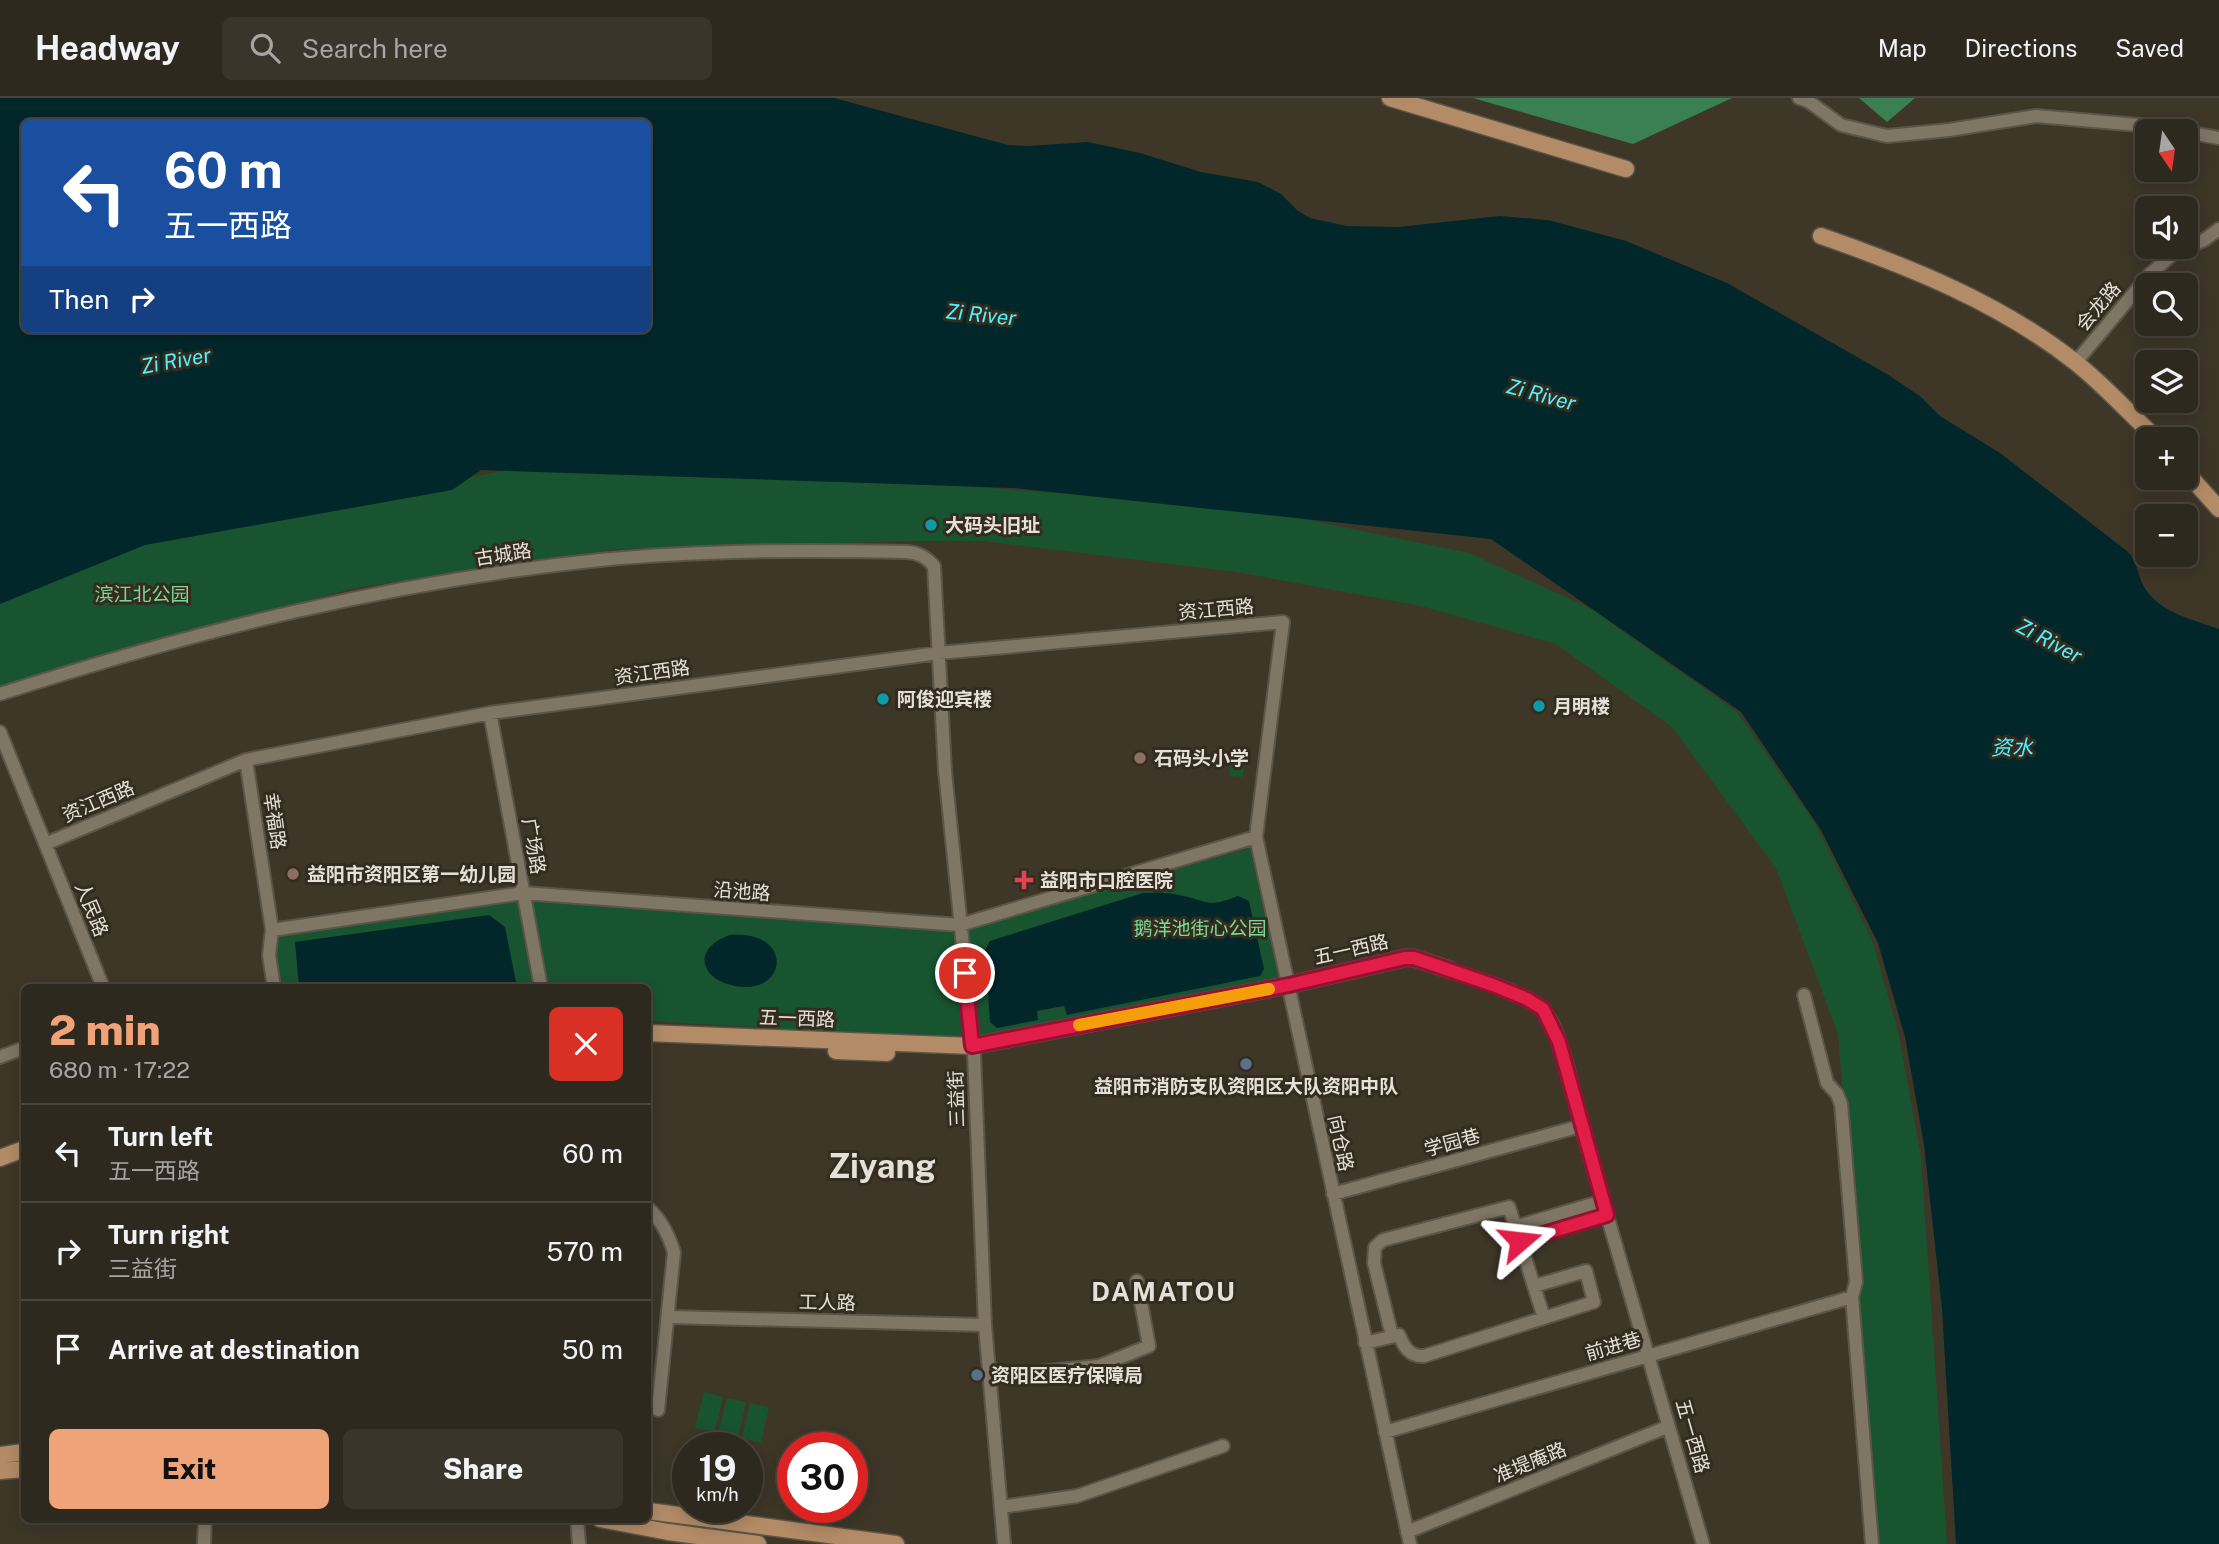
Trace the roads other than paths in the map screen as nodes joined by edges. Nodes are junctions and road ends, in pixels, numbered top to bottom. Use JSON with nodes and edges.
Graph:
{"nodes":[{"id":1,"x":1390,"y":98,"type":"edge"},
{"id":2,"x":1799,"y":98,"type":"edge"},
{"id":3,"x":2135,"y":125,"type":"edge"},
{"id":4,"x":2198,"y":134,"type":"edge"},
{"id":5,"x":2219,"y":138,"type":"edge"},
{"id":6,"x":1626,"y":169,"type":"dead end"},
{"id":7,"x":2219,"y":229,"type":"edge"},
{"id":8,"x":1821,"y":236,"type":"dead end"},
{"id":9,"x":2076,"y":362,"type":"junction"},
{"id":10,"x":2144,"y":427,"type":"edge"},
{"id":11,"x":2198,"y":485,"type":"edge"},
{"id":12,"x":2219,"y":509,"type":"edge"},
{"id":13,"x":1283,"y":622,"type":"joint"},
{"id":14,"x":939,"y":653,"type":"junction"},
{"id":15,"x":0,"y":694,"type":"edge"},
{"id":16,"x":490,"y":713,"type":"junction"},
{"id":17,"x":0,"y":732,"type":"edge"},
{"id":18,"x":246,"y":760,"type":"junction"},
{"id":19,"x":1256,"y":837,"type":"junction"},
{"id":20,"x":45,"y":844,"type":"junction"},
{"id":21,"x":523,"y":893,"type":"junction"},
{"id":22,"x":960,"y":925,"type":"junction"},
{"id":23,"x":272,"y":930,"type":"junction"},
{"id":24,"x":1450,"y":970,"type":"joint"},
{"id":25,"x":102,"y":984,"type":"edge"},
{"id":26,"x":274,"y":984,"type":"edge"},
{"id":27,"x":540,"y":984,"type":"edge"},
{"id":28,"x":1289,"y":989,"type":"junction"},
{"id":29,"x":1804,"y":995,"type":"dead end"},
{"id":30,"x":651,"y":1033,"type":"edge"},
{"id":31,"x":651,"y":1043,"type":"edge"},
{"id":32,"x":21,"y":1049,"type":"edge"},
{"id":33,"x":973,"y":1050,"type":"junction"},
{"id":34,"x":0,"y":1057,"type":"edge"},
{"id":35,"x":1581,"y":1126,"type":"junction"},
{"id":36,"x":21,"y":1150,"type":"edge"},
{"id":37,"x":0,"y":1158,"type":"edge"},
{"id":38,"x":21,"y":1161,"type":"edge"},
{"id":39,"x":0,"y":1169,"type":"edge"},
{"id":40,"x":1333,"y":1194,"type":"junction"},
{"id":41,"x":1603,"y":1201,"type":"junction"},
{"id":42,"x":651,"y":1211,"type":"edge"},
{"id":43,"x":1607,"y":1215,"type":"junction"},
{"id":44,"x":1516,"y":1227,"type":"junction"},
{"id":45,"x":1520,"y":1241,"type":"junction"},
{"id":46,"x":1137,"y":1281,"type":"dead end"},
{"id":47,"x":1534,"y":1286,"type":"junction"},
{"id":48,"x":1852,"y":1297,"type":"junction"},
{"id":49,"x":669,"y":1317,"type":"junction"},
{"id":50,"x":1544,"y":1318,"type":"junction"},
{"id":51,"x":985,"y":1325,"type":"junction"},
{"id":52,"x":1392,"y":1336,"type":"junction"},
{"id":53,"x":1365,"y":1343,"type":"junction"},
{"id":54,"x":1648,"y":1356,"type":"junction"},
{"id":55,"x":989,"y":1377,"type":"junction"},
{"id":56,"x":658,"y":1410,"type":"dead end"},
{"id":57,"x":1667,"y":1427,"type":"junction"},
{"id":58,"x":1385,"y":1432,"type":"junction"},
{"id":59,"x":1223,"y":1446,"type":"dead end"},
{"id":60,"x":21,"y":1452,"type":"edge"},
{"id":61,"x":0,"y":1455,"type":"edge"},
{"id":62,"x":21,"y":1469,"type":"edge"},
{"id":63,"x":0,"y":1471,"type":"edge"},
{"id":64,"x":1001,"y":1507,"type":"junction"},
{"id":65,"x":651,"y":1511,"type":"edge"},
{"id":66,"x":205,"y":1523,"type":"edge"},
{"id":67,"x":577,"y":1523,"type":"edge"},
{"id":68,"x":621,"y":1523,"type":"edge"},
{"id":69,"x":1408,"y":1538,"type":"edge"},
{"id":70,"x":204,"y":1544,"type":"edge"},
{"id":71,"x":579,"y":1544,"type":"edge"},
{"id":72,"x":758,"y":1544,"type":"edge"},
{"id":73,"x":896,"y":1544,"type":"edge"},
{"id":74,"x":1004,"y":1544,"type":"edge"},
{"id":75,"x":1703,"y":1544,"type":"edge"},
{"id":76,"x":1872,"y":1544,"type":"edge"}],
"edges":[{"from":1,"to":6,"type":"main road"},
{"from":2,"to":3,"type":"street"},
{"from":4,"to":5,"type":"street"},
{"from":7,"to":9,"type":"street","name":"会龙路"},
{"from":8,"to":9,"type":"main road"},
{"from":9,"to":10,"type":"main road"},
{"from":11,"to":12,"type":"main road"},
{"from":13,"to":14,"type":"street","name":"资江西路"},
{"from":13,"to":19,"type":"street","name":"向仓路"},
{"from":14,"to":15,"type":"street","name":"古城路"},
{"from":14,"to":16,"type":"street","name":"资江西路"},
{"from":14,"to":22,"type":"street","name":"三益街"},
{"from":16,"to":18,"type":"street","name":"资江西路"},
{"from":16,"to":21,"type":"street","name":"广场路"},
{"from":17,"to":20,"type":"street","name":"人民路"},
{"from":18,"to":20,"type":"street","name":"资江西路"},
{"from":18,"to":23,"type":"street","name":"幸福路"},
{"from":19,"to":22,"type":"street","name":"沿池路"},
{"from":19,"to":28,"type":"street","name":"向仓路"},
{"from":20,"to":25,"type":"street","name":"人民路"},
{"from":21,"to":22,"type":"street","name":"沿池路"},
{"from":21,"to":23,"type":"street","name":"沿池路"},
{"from":21,"to":27,"type":"street","name":"广场路"},
{"from":22,"to":33,"type":"street","name":"三益街"},
{"from":23,"to":26,"type":"street"},
{"from":24,"to":28,"type":"main road","name":"五一西路"},
{"from":24,"to":35,"type":"street","name":"五一西路"},
{"from":28,"to":33,"type":"main road","name":"五一西路"},
{"from":28,"to":40,"type":"street","name":"向仓路"},
{"from":29,"to":48,"type":"street"},
{"from":30,"to":33,"type":"main road","name":"五一西路"},
{"from":31,"to":33,"type":"main road"},
{"from":32,"to":34,"type":"street"},
{"from":33,"to":51,"type":"street","name":"三益街"},
{"from":35,"to":40,"type":"street","name":"学园巷"},
{"from":35,"to":41,"type":"street","name":"五一西路"},
{"from":36,"to":37,"type":"main road"},
{"from":38,"to":39,"type":"main road"},
{"from":40,"to":53,"type":"street","name":"向仓路"},
{"from":41,"to":43,"type":"street","name":"五一西路"},
{"from":41,"to":44,"type":"street"},
{"from":42,"to":49,"type":"street"},
{"from":43,"to":45,"type":"street"},
{"from":43,"to":54,"type":"street","name":"五一西路"},
{"from":44,"to":45,"type":"street"},
{"from":44,"to":52,"type":"street"},
{"from":45,"to":47,"type":"street"},
{"from":46,"to":55,"type":"street"},
{"from":47,"to":50,"type":"street"},
{"from":47,"to":50,"type":"street"},
{"from":48,"to":54,"type":"street","name":"前进巷"},
{"from":48,"to":76,"type":"street"},
{"from":49,"to":51,"type":"street","name":"工人路"},
{"from":49,"to":56,"type":"street"},
{"from":50,"to":52,"type":"street"},
{"from":51,"to":55,"type":"street","name":"三益街"},
{"from":52,"to":53,"type":"street"},
{"from":53,"to":58,"type":"street","name":"向仓路"},
{"from":54,"to":57,"type":"street","name":"五一西路"},
{"from":54,"to":58,"type":"street","name":"前进巷"},
{"from":55,"to":64,"type":"street","name":"三益街"},
{"from":57,"to":69,"type":"street","name":"准堤庵路"},
{"from":57,"to":75,"type":"street","name":"五一西路"},
{"from":58,"to":69,"type":"street","name":"向仓路"},
{"from":59,"to":64,"type":"street"},
{"from":60,"to":61,"type":"main road"},
{"from":62,"to":63,"type":"main road"},
{"from":64,"to":74,"type":"street","name":"三益街"},
{"from":65,"to":73,"type":"main road"},
{"from":66,"to":70,"type":"street"},
{"from":67,"to":71,"type":"street"},
{"from":68,"to":72,"type":"main road"}]}
